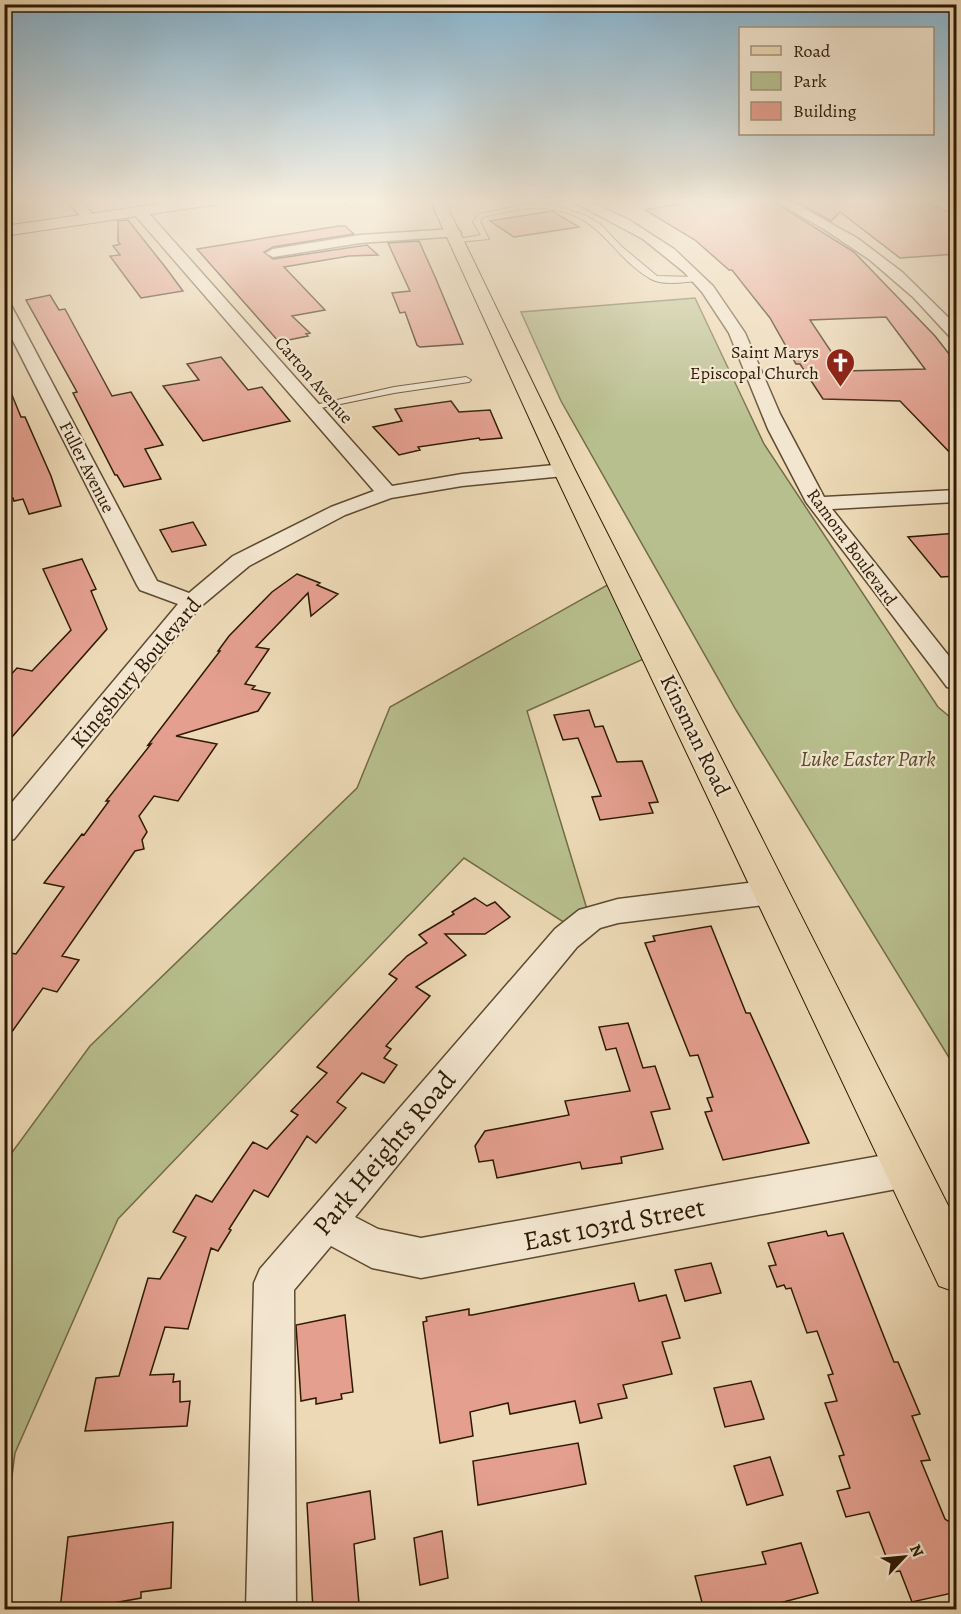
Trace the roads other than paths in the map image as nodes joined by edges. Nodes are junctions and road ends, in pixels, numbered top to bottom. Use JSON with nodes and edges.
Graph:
{"nodes":[{"id":1,"x":196,"y":275,"type":"edge"},
{"id":2,"x":473,"y":275,"type":"edge"},
{"id":3,"x":652,"y":275,"type":"edge"},
{"id":4,"x":694,"y":275,"type":"edge"},
{"id":5,"x":899,"y":275,"type":"edge"},
{"id":6,"x":697,"y":279,"type":"junction"},
{"id":7,"x":4,"y":307,"type":"edge"},
{"id":8,"x":957,"y":334,"type":"edge"},
{"id":9,"x":466,"y":380,"type":"dead end"},
{"id":10,"x":311,"y":407,"type":"junction"},
{"id":11,"x":564,"y":470,"type":"junction"},
{"id":12,"x":387,"y":493,"type":"junction"},
{"id":13,"x":957,"y":496,"type":"edge"},
{"id":14,"x":818,"y":504,"type":"junction"},
{"id":15,"x":192,"y":602,"type":"junction"},
{"id":16,"x":957,"y":681,"type":"edge"},
{"id":17,"x":4,"y":832,"type":"edge"},
{"id":18,"x":773,"y":892,"type":"junction"},
{"id":19,"x":907,"y":1169,"type":"junction"},
{"id":20,"x":327,"y":1222,"type":"junction"},
{"id":21,"x":957,"y":1269,"type":"edge"},
{"id":22,"x":271,"y":1610,"type":"edge"}],
"edges":[{"from":1,"to":10,"type":"street","name":"Carton Avenue"},
{"from":2,"to":11,"type":"main road","name":"Kinsman Road"},
{"from":3,"to":6,"type":"lane"},
{"from":4,"to":6,"type":"street","name":"Ramona Boulevard"},
{"from":5,"to":8,"type":"street"},
{"from":6,"to":14,"type":"street","name":"Ramona Boulevard"},
{"from":7,"to":15,"type":"street","name":"Fuller Avenue"},
{"from":9,"to":10,"type":"lane"},
{"from":10,"to":12,"type":"street","name":"Carton Avenue"},
{"from":11,"to":12,"type":"street","name":"Kingsbury Boulevard"},
{"from":11,"to":18,"type":"main road","name":"Kinsman Road"},
{"from":12,"to":15,"type":"street","name":"Kingsbury Boulevard"},
{"from":13,"to":14,"type":"street"},
{"from":14,"to":16,"type":"street","name":"Ramona Boulevard"},
{"from":15,"to":17,"type":"street","name":"Kingsbury Boulevard"},
{"from":18,"to":19,"type":"main road","name":"Kinsman Road"},
{"from":18,"to":20,"type":"street","name":"Park Heights Road"},
{"from":19,"to":20,"type":"street","name":"East 103rd Street"},
{"from":19,"to":21,"type":"main road","name":"Kinsman Road"},
{"from":20,"to":22,"type":"street","name":"Park Heights Road"}]}
